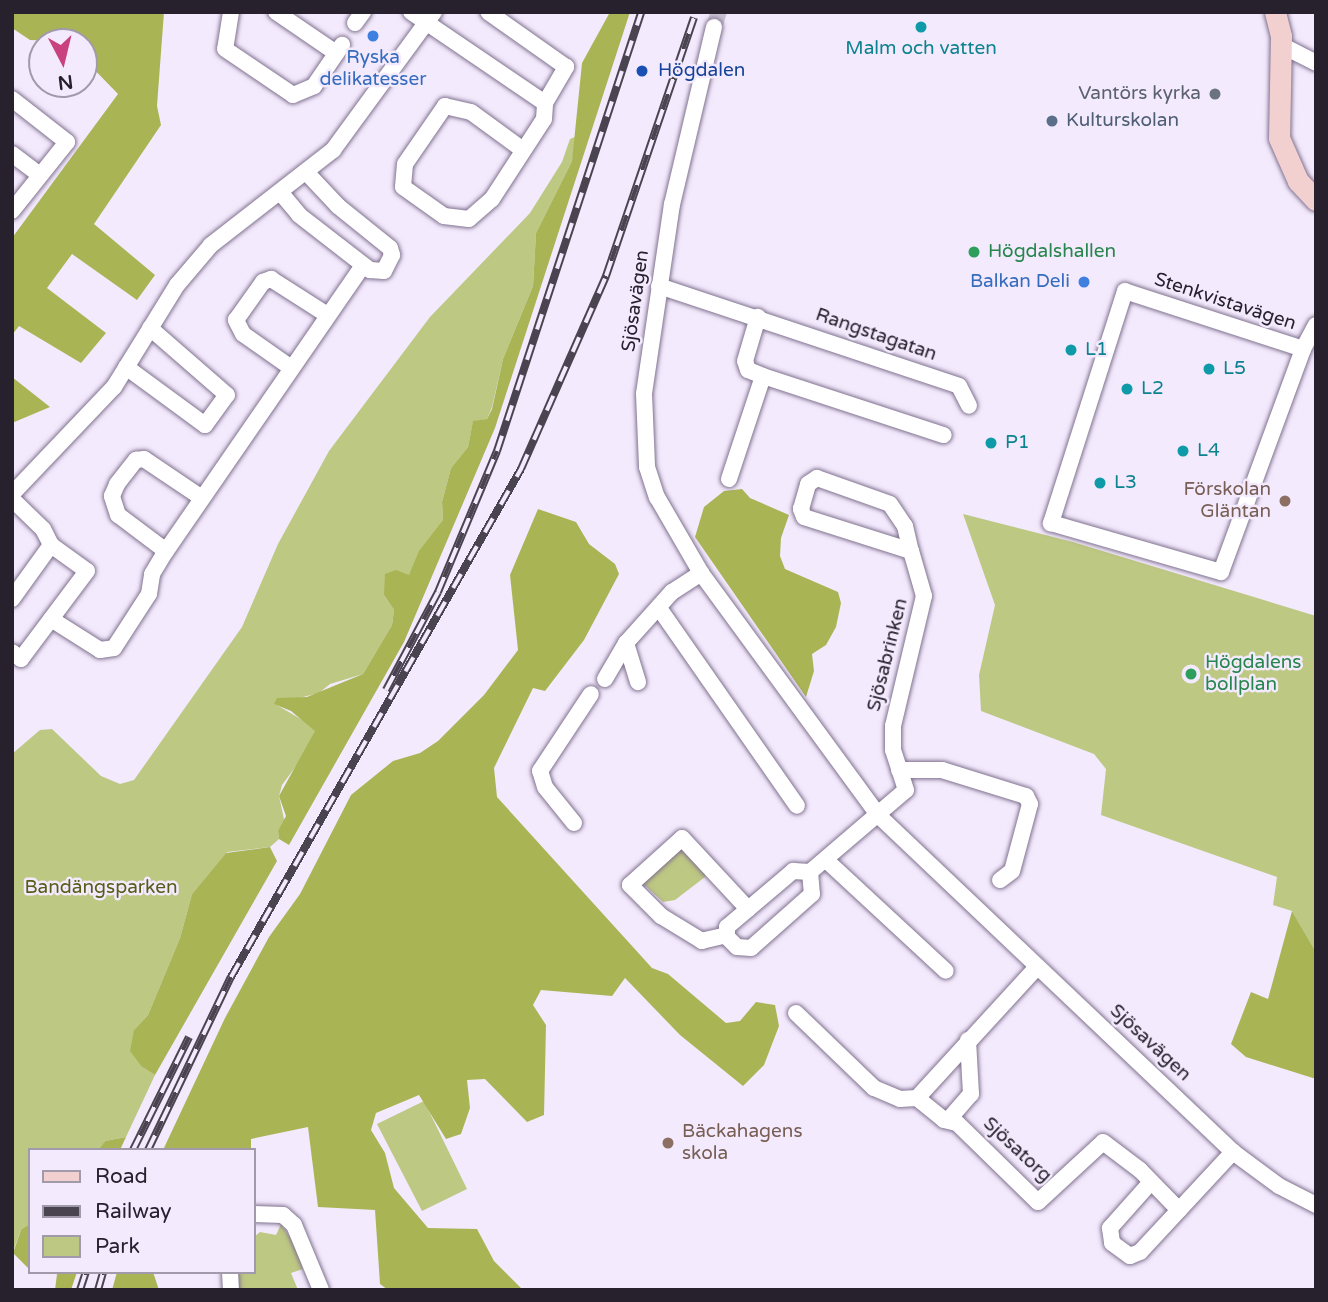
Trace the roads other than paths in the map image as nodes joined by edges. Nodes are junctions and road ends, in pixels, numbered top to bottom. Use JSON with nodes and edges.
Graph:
{"nodes":[{"id":1,"x":231,"y":12,"type":"edge"},
{"id":2,"x":276,"y":12,"type":"edge"},
{"id":3,"x":411,"y":12,"type":"edge"},
{"id":4,"x":488,"y":12,"type":"edge"},
{"id":5,"x":1275,"y":12,"type":"edge"},
{"id":6,"x":431,"y":18,"type":"edge"},
{"id":7,"x":714,"y":27,"type":"tunnel mouth"},
{"id":8,"x":1281,"y":45,"type":"junction"},
{"id":9,"x":1316,"y":63,"type":"edge"},
{"id":10,"x":12,"y":99,"type":"edge"},
{"id":11,"x":545,"y":103,"type":"junction"},
{"id":12,"x":523,"y":150,"type":"junction"},
{"id":13,"x":12,"y":154,"type":"edge"},
{"id":14,"x":308,"y":174,"type":"junction"},
{"id":15,"x":40,"y":176,"type":"junction"},
{"id":16,"x":280,"y":192,"type":"junction"},
{"id":17,"x":1316,"y":200,"type":"edge"},
{"id":18,"x":12,"y":211,"type":"edge"},
{"id":19,"x":363,"y":265,"type":"junction"},
{"id":20,"x":659,"y":286,"type":"junction"},
{"id":21,"x":326,"y":314,"type":"junction"},
{"id":22,"x":758,"y":317,"type":"junction"},
{"id":23,"x":1316,"y":325,"type":"edge"},
{"id":24,"x":150,"y":328,"type":"junction"},
{"id":25,"x":1303,"y":349,"type":"junction"},
{"id":26,"x":126,"y":367,"type":"junction"},
{"id":27,"x":290,"y":368,"type":"junction"},
{"id":28,"x":763,"y":376,"type":"junction"},
{"id":29,"x":969,"y":406,"type":"dead end"},
{"id":30,"x":944,"y":435,"type":"dead end"},
{"id":31,"x":729,"y":479,"type":"dead end"},
{"id":32,"x":12,"y":496,"type":"edge"},
{"id":33,"x":202,"y":498,"type":"junction"},
{"id":34,"x":51,"y":545,"type":"junction"},
{"id":35,"x":166,"y":551,"type":"junction"},
{"id":36,"x":911,"y":551,"type":"junction"},
{"id":37,"x":701,"y":573,"type":"junction"},
{"id":38,"x":12,"y":599,"type":"edge"},
{"id":39,"x":659,"y":608,"type":"junction"},
{"id":40,"x":51,"y":619,"type":"junction"},
{"id":41,"x":626,"y":643,"type":"junction"},
{"id":42,"x":12,"y":652,"type":"edge"},
{"id":43,"x":605,"y":679,"type":"dead end"},
{"id":44,"x":638,"y":682,"type":"dead end"},
{"id":45,"x":592,"y":694,"type":"dead end"},
{"id":46,"x":899,"y":770,"type":"junction"},
{"id":47,"x":797,"y":806,"type":"dead end"},
{"id":48,"x":878,"y":815,"type":"junction"},
{"id":49,"x":574,"y":823,"type":"dead end"},
{"id":50,"x":825,"y":860,"type":"junction"},
{"id":51,"x":810,"y":872,"type":"junction"},
{"id":52,"x":1000,"y":880,"type":"dead end"},
{"id":53,"x":748,"y":909,"type":"junction"},
{"id":54,"x":727,"y":935,"type":"junction"},
{"id":55,"x":1037,"y":967,"type":"junction"},
{"id":56,"x":946,"y":971,"type":"dead end"},
{"id":57,"x":796,"y":1013,"type":"dead end"},
{"id":58,"x":968,"y":1040,"type":"junction"},
{"id":59,"x":917,"y":1098,"type":"junction"},
{"id":60,"x":950,"y":1118,"type":"junction"},
{"id":61,"x":1233,"y":1152,"type":"junction"},
{"id":62,"x":1151,"y":1182,"type":"junction"},
{"id":63,"x":1316,"y":1205,"type":"edge"},
{"id":64,"x":1179,"y":1210,"type":"junction"},
{"id":65,"x":256,"y":1214,"type":"edge"},
{"id":66,"x":321,"y":1290,"type":"edge"}],
"edges":[{"from":1,"to":2,"type":"street"},
{"from":3,"to":6,"type":"street"},
{"from":4,"to":11,"type":"street"},
{"from":5,"to":8,"type":"street"},
{"from":6,"to":11,"type":"street"},
{"from":6,"to":14,"type":"street"},
{"from":7,"to":20,"type":"street","name":"Sjösavägen"},
{"from":8,"to":9,"type":"street"},
{"from":8,"to":17,"type":"street"},
{"from":10,"to":15,"type":"street"},
{"from":11,"to":12,"type":"street"},
{"from":12,"to":12,"type":"street"},
{"from":13,"to":15,"type":"street"},
{"from":14,"to":16,"type":"street"},
{"from":14,"to":19,"type":"street"},
{"from":15,"to":18,"type":"street"},
{"from":16,"to":19,"type":"street"},
{"from":16,"to":24,"type":"street"},
{"from":19,"to":21,"type":"street"},
{"from":20,"to":22,"type":"street","name":"Rangstagatan"},
{"from":20,"to":37,"type":"street","name":"Sjösavägen"},
{"from":21,"to":27,"type":"street"},
{"from":21,"to":27,"type":"street"},
{"from":22,"to":28,"type":"street"},
{"from":22,"to":29,"type":"street","name":"Rangstagatan"},
{"from":23,"to":25,"type":"street"},
{"from":24,"to":26,"type":"street"},
{"from":24,"to":26,"type":"street"},
{"from":25,"to":25,"type":"street","name":"Stenkvistavägen"},
{"from":26,"to":32,"type":"street"},
{"from":27,"to":33,"type":"street"},
{"from":28,"to":30,"type":"street"},
{"from":28,"to":31,"type":"street"},
{"from":32,"to":34,"type":"street"},
{"from":33,"to":35,"type":"street"},
{"from":33,"to":35,"type":"street"},
{"from":34,"to":38,"type":"street"},
{"from":34,"to":40,"type":"street"},
{"from":35,"to":40,"type":"street"},
{"from":36,"to":36,"type":"street","name":"Sjösabrinken"},
{"from":36,"to":46,"type":"street","name":"Sjösabrinken"},
{"from":37,"to":39,"type":"street"},
{"from":37,"to":48,"type":"street","name":"Sjösavägen"},
{"from":39,"to":41,"type":"street"},
{"from":39,"to":47,"type":"street"},
{"from":40,"to":42,"type":"street"},
{"from":41,"to":43,"type":"street"},
{"from":41,"to":44,"type":"street"},
{"from":45,"to":49,"type":"street"},
{"from":46,"to":48,"type":"street","name":"Sjösabrinken"},
{"from":46,"to":52,"type":"street"},
{"from":48,"to":50,"type":"street"},
{"from":48,"to":55,"type":"street","name":"Sjösavägen"},
{"from":50,"to":51,"type":"street"},
{"from":50,"to":56,"type":"street"},
{"from":51,"to":53,"type":"street"},
{"from":51,"to":54,"type":"street"},
{"from":53,"to":54,"type":"street"},
{"from":53,"to":54,"type":"street"},
{"from":55,"to":58,"type":"street"},
{"from":55,"to":61,"type":"street","name":"Sjösavägen"},
{"from":57,"to":59,"type":"street"},
{"from":58,"to":59,"type":"street"},
{"from":58,"to":60,"type":"street"},
{"from":59,"to":60,"type":"street","name":"Sjösatorg"},
{"from":60,"to":62,"type":"street","name":"Sjösatorg"},
{"from":61,"to":63,"type":"street","name":"Sjösavägen"},
{"from":61,"to":64,"type":"street"},
{"from":62,"to":64,"type":"street","name":"Sjösatorg"},
{"from":62,"to":64,"type":"street"},
{"from":65,"to":66,"type":"street"}]}
